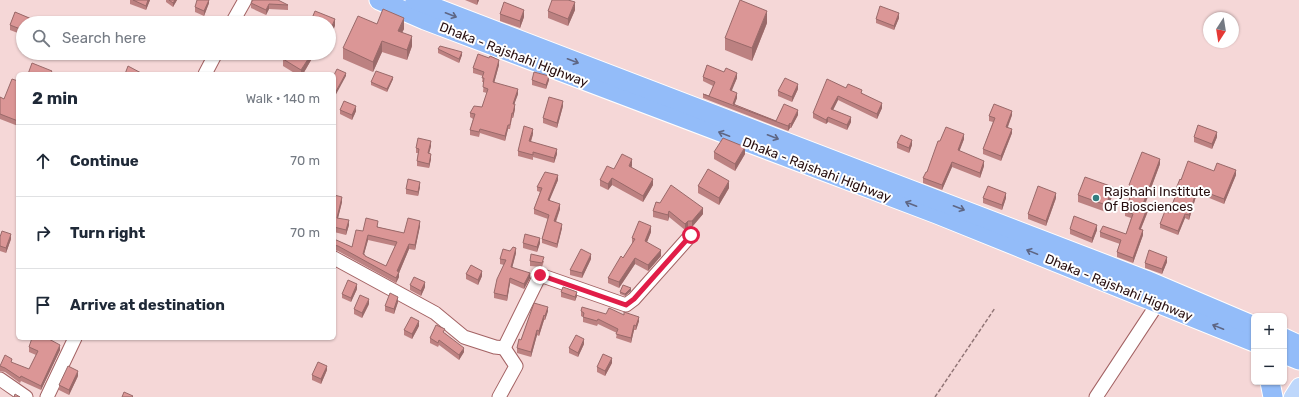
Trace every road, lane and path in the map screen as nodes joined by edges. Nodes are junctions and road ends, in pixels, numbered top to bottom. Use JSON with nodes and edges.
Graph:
{"nodes":[{"id":1,"x":245,"y":0,"type":"edge"},
{"id":2,"x":379,"y":0,"type":"edge"},
{"id":3,"x":415,"y":0,"type":"edge"},
{"id":4,"x":236,"y":16,"type":"edge"},
{"id":5,"x":212,"y":60,"type":"edge"},
{"id":6,"x":206,"y":72,"type":"edge"},
{"id":7,"x":691,"y":235,"type":"dead end"},
{"id":8,"x":336,"y":259,"type":"edge"},
{"id":9,"x":1158,"y":303,"type":"junction"},
{"id":10,"x":995,"y":308,"type":"dead end"},
{"id":11,"x":1251,"y":325,"type":"edge"},
{"id":12,"x":1246,"y":338,"type":"edge"},
{"id":13,"x":1287,"y":339,"type":"edge"},
{"id":14,"x":74,"y":340,"type":"edge"},
{"id":15,"x":1299,"y":345,"type":"edge"},
{"id":16,"x":504,"y":348,"type":"junction"},
{"id":17,"x":1287,"y":355,"type":"edge"},
{"id":18,"x":1299,"y":360,"type":"edge"},
{"id":19,"x":0,"y":379,"type":"edge"},
{"id":20,"x":1271,"y":385,"type":"edge"},
{"id":21,"x":1299,"y":386,"type":"edge"},
{"id":22,"x":26,"y":397,"type":"edge"},
{"id":23,"x":47,"y":397,"type":"edge"},
{"id":24,"x":498,"y":397,"type":"edge"},
{"id":25,"x":936,"y":397,"type":"edge"},
{"id":26,"x":1096,"y":397,"type":"edge"},
{"id":27,"x":1274,"y":397,"type":"edge"},
{"id":28,"x":1292,"y":397,"type":"edge"}],
"edges":[{"from":1,"to":4,"type":"street"},
{"from":9,"to":2,"type":"highway","name":"Dhaka - Rajshahi Highway","one_way":true},
{"from":3,"to":11,"type":"highway","name":"Dhaka - Rajshahi Highway","one_way":true},
{"from":5,"to":6,"type":"street"},
{"from":7,"to":16,"type":"street"},
{"from":8,"to":16,"type":"street"},
{"from":12,"to":9,"type":"highway","name":"Dhaka - Rajshahi Highway","one_way":true},
{"from":9,"to":26,"type":"street"},
{"from":10,"to":25,"type":"path"},
{"from":13,"to":15,"type":"highway"},
{"from":14,"to":23,"type":"street"},
{"from":16,"to":24,"type":"street"},
{"from":17,"to":18,"type":"highway"},
{"from":19,"to":22,"type":"street"},
{"from":20,"to":27,"type":"highway"},
{"from":21,"to":28,"type":"main road"}]}
